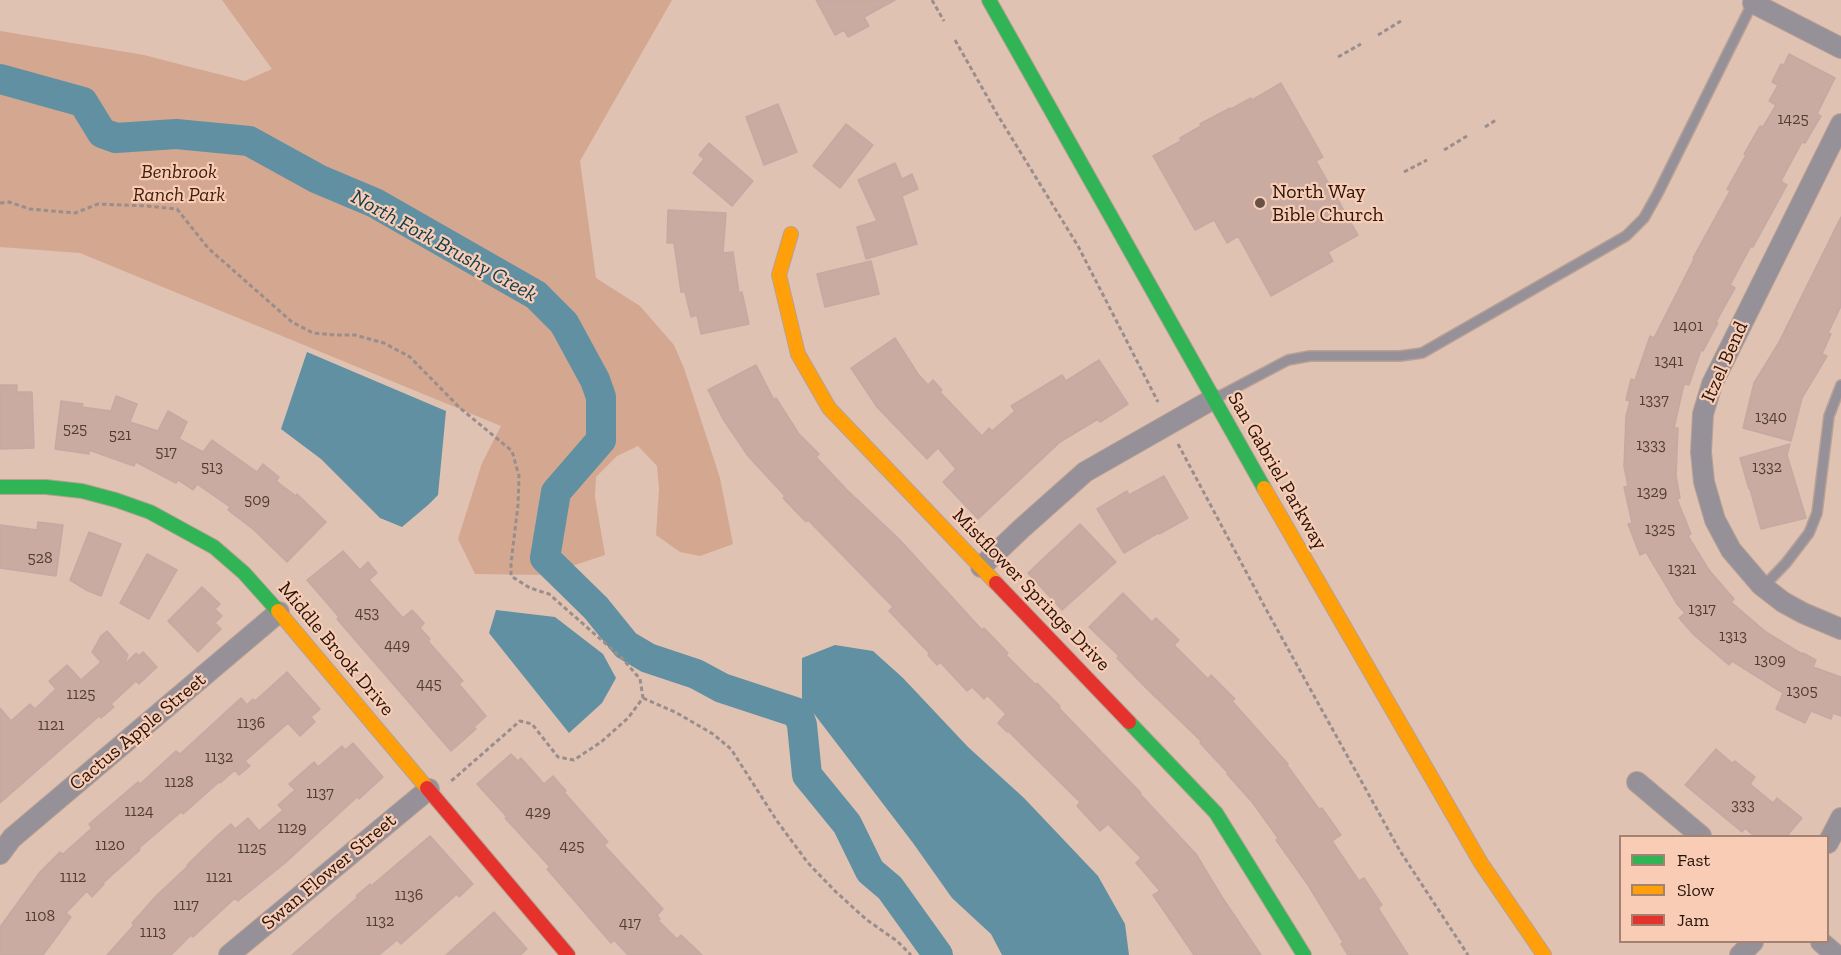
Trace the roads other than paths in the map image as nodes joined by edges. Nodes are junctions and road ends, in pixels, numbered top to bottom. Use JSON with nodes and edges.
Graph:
{"nodes":[{"id":1,"x":989,"y":0,"type":"edge"},
{"id":2,"x":1754,"y":2,"type":"edge"},
{"id":3,"x":1841,"y":48,"type":"edge"},
{"id":4,"x":1841,"y":124,"type":"edge"},
{"id":5,"x":791,"y":234,"type":"dead end"},
{"id":6,"x":1841,"y":385,"type":"edge"},
{"id":7,"x":1213,"y":399,"type":"junction"},
{"id":8,"x":0,"y":487,"type":"edge"},
{"id":9,"x":981,"y":567,"type":"junction"},
{"id":10,"x":1763,"y":587,"type":"junction"},
{"id":11,"x":279,"y":612,"type":"junction"},
{"id":12,"x":1841,"y":629,"type":"edge"},
{"id":13,"x":1637,"y":782,"type":"dead end"},
{"id":14,"x":438,"y":787,"type":"junction"},
{"id":15,"x":1841,"y":818,"type":"edge"},
{"id":16,"x":1699,"y":835,"type":"edge"},
{"id":17,"x":1829,"y":839,"type":"edge"},
{"id":18,"x":0,"y":854,"type":"edge"},
{"id":19,"x":1752,"y":943,"type":"edge"},
{"id":20,"x":1822,"y":943,"type":"edge"},
{"id":21,"x":229,"y":955,"type":"edge"},
{"id":22,"x":568,"y":955,"type":"edge"},
{"id":23,"x":1305,"y":955,"type":"edge"},
{"id":24,"x":1544,"y":955,"type":"edge"},
{"id":25,"x":1740,"y":955,"type":"edge"},
{"id":26,"x":1836,"y":955,"type":"edge"}],
"edges":[{"from":1,"to":7,"type":"street","name":"San Gabriel Parkway"},
{"from":2,"to":3,"type":"street"},
{"from":2,"to":7,"type":"lane"},
{"from":4,"to":10,"type":"street","name":"Itzel Bend"},
{"from":5,"to":9,"type":"street","name":"Mistflower Springs Drive"},
{"from":6,"to":10,"type":"lane"},
{"from":7,"to":9,"type":"street"},
{"from":7,"to":24,"type":"street","name":"San Gabriel Parkway"},
{"from":8,"to":11,"type":"street","name":"Middle Brook Drive"},
{"from":9,"to":23,"type":"street","name":"Mistflower Springs Drive"},
{"from":10,"to":12,"type":"street","name":"Itzel Bend"},
{"from":11,"to":14,"type":"street","name":"Middle Brook Drive"},
{"from":11,"to":18,"type":"street","name":"Cactus Apple Street"},
{"from":13,"to":16,"type":"street"},
{"from":14,"to":21,"type":"street","name":"Swan Flower Street"},
{"from":14,"to":22,"type":"street","name":"Middle Brook Drive"},
{"from":15,"to":17,"type":"street"},
{"from":19,"to":25,"type":"street"},
{"from":20,"to":26,"type":"street"}]}
